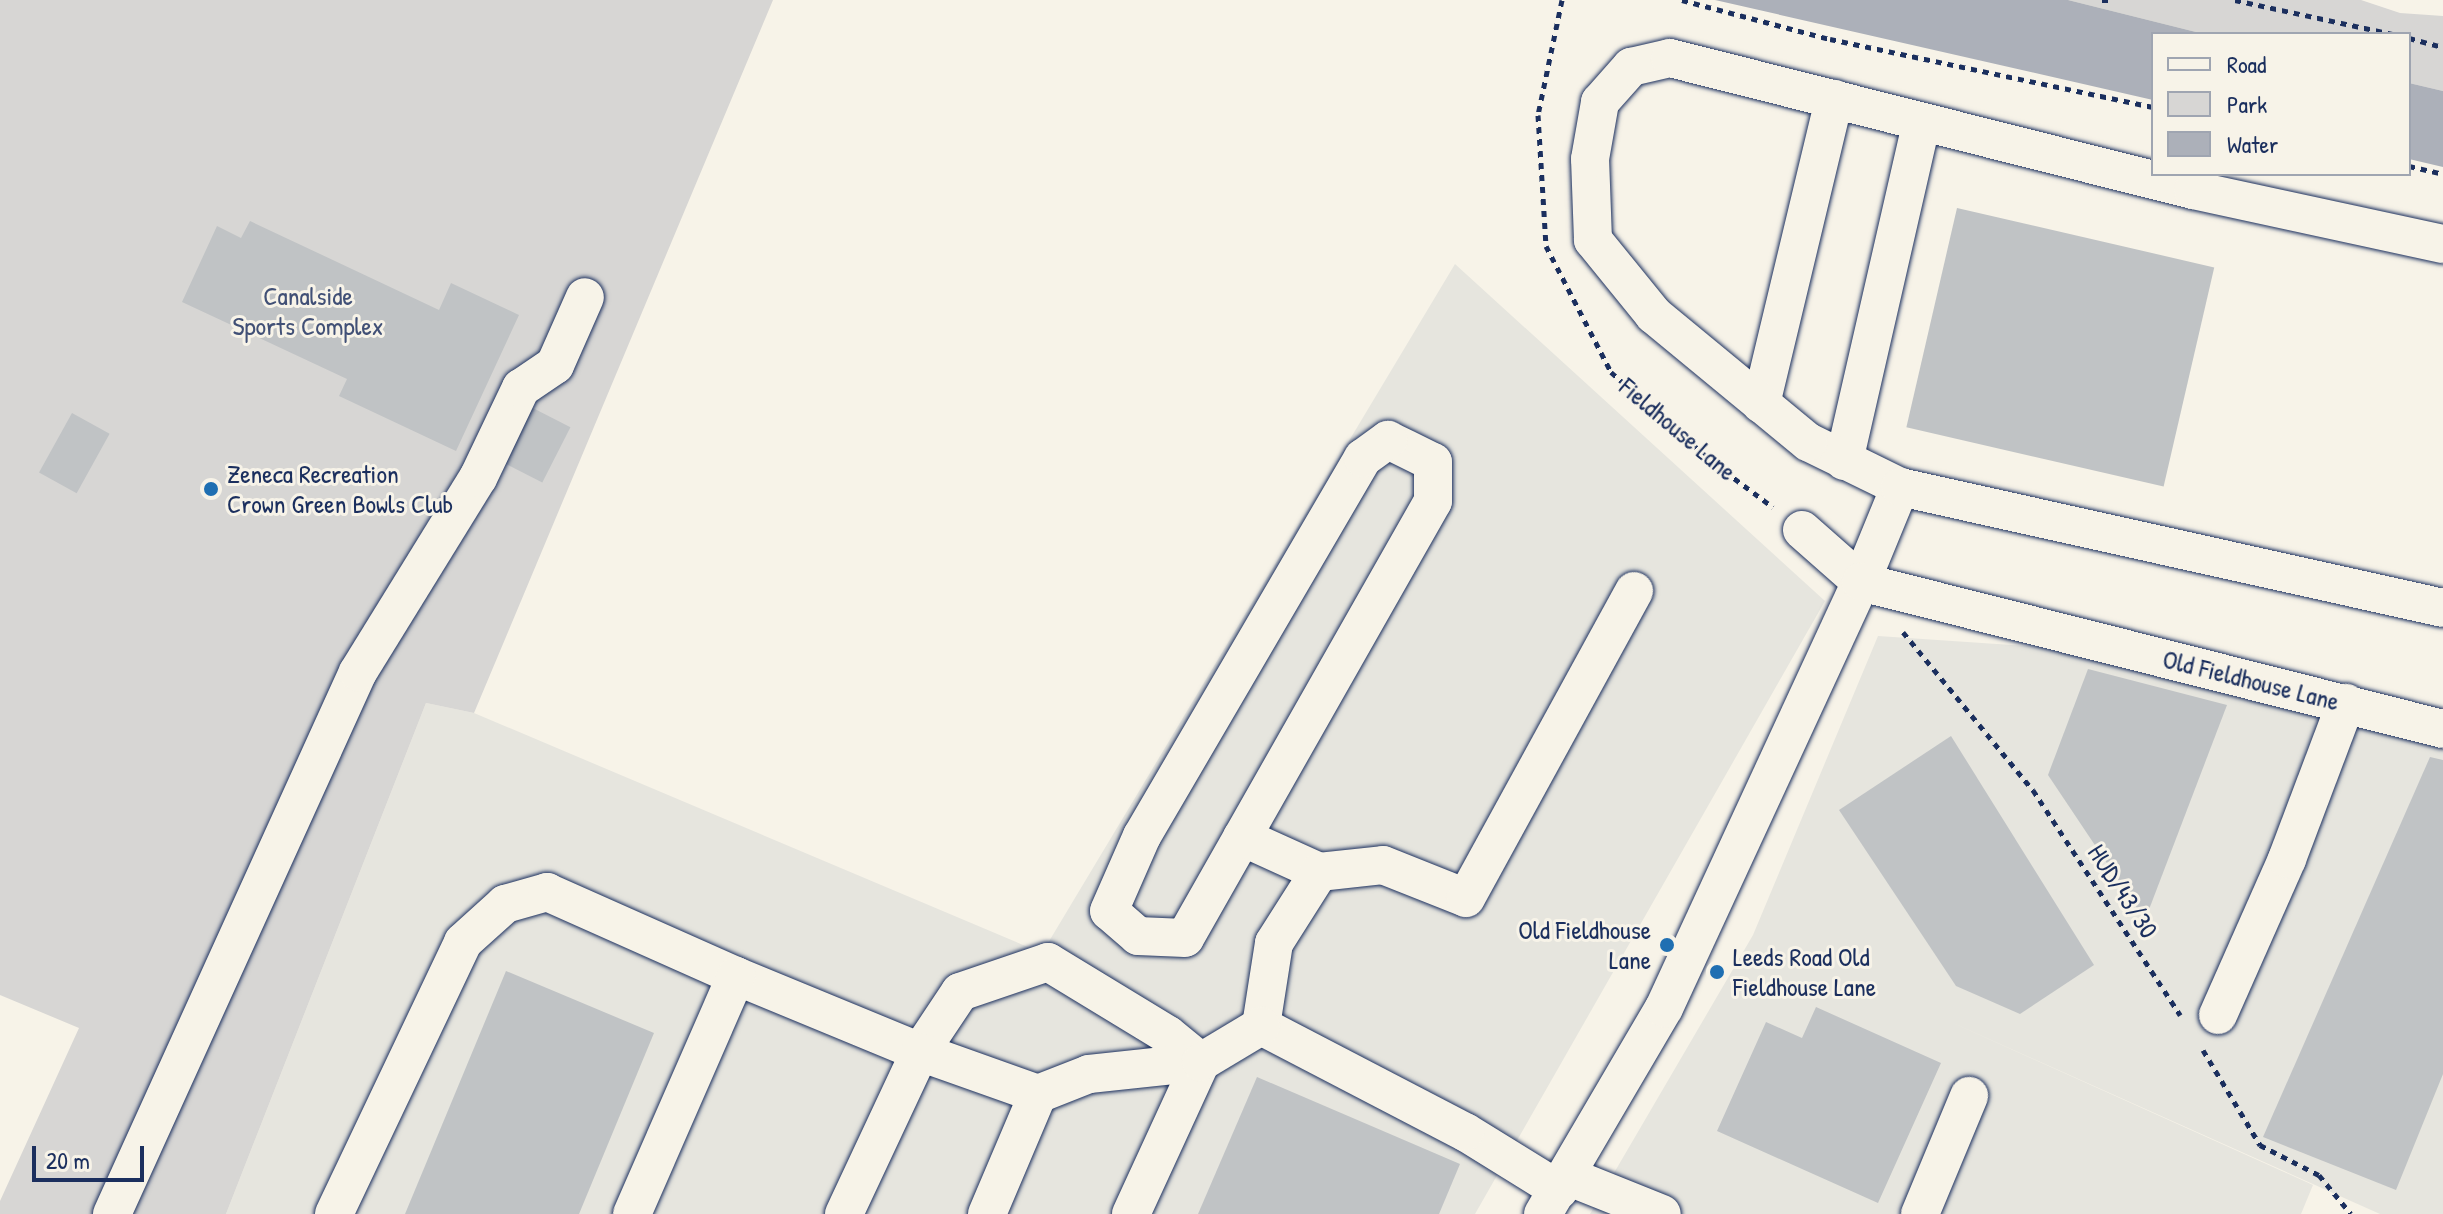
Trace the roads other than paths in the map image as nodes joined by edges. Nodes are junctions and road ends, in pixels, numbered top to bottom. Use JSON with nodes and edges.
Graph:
{"nodes":[{"id":1,"x":1834,"y":99,"type":"junction"},
{"id":2,"x":1921,"y":124,"type":"junction"},
{"id":3,"x":2443,"y":244,"type":"edge"},
{"id":4,"x":585,"y":297,"type":"dead end"},
{"id":5,"x":1761,"y":404,"type":"junction"},
{"id":6,"x":1844,"y":461,"type":"junction"},
{"id":7,"x":1900,"y":487,"type":"junction"},
{"id":8,"x":1802,"y":530,"type":"road end"},
{"id":9,"x":1861,"y":582,"type":"junction"},
{"id":10,"x":1634,"y":591,"type":"dead end"},
{"id":11,"x":2443,"y":608,"type":"edge"},
{"id":12,"x":2346,"y":703,"type":"junction"},
{"id":13,"x":2443,"y":729,"type":"edge"},
{"id":14,"x":1242,"y":837,"type":"junction"},
{"id":15,"x":1319,"y":872,"type":"junction"},
{"id":16,"x":736,"y":976,"type":"junction"},
{"id":17,"x":1261,"y":1026,"type":"junction"},
{"id":18,"x":2200,"y":1026,"type":"road end"},
{"id":19,"x":920,"y":1052,"type":"junction"},
{"id":20,"x":1201,"y":1062,"type":"junction"},
{"id":21,"x":1038,"y":1094,"type":"junction"},
{"id":22,"x":1969,"y":1096,"type":"dead end"},
{"id":23,"x":1556,"y":1193,"type":"edge"},
{"id":24,"x":112,"y":1214,"type":"edge"},
{"id":25,"x":334,"y":1214,"type":"edge"},
{"id":26,"x":632,"y":1214,"type":"edge"},
{"id":27,"x":844,"y":1214,"type":"edge"},
{"id":28,"x":987,"y":1214,"type":"edge"},
{"id":29,"x":1131,"y":1214,"type":"edge"},
{"id":30,"x":1662,"y":1214,"type":"edge"},
{"id":31,"x":1920,"y":1214,"type":"edge"}],
"edges":[{"from":1,"to":2,"type":"street"},
{"from":1,"to":5,"type":"street"},
{"from":1,"to":5,"type":"street"},
{"from":2,"to":3,"type":"street"},
{"from":2,"to":6,"type":"street"},
{"from":4,"to":24,"type":"street"},
{"from":5,"to":6,"type":"street"},
{"from":6,"to":7,"type":"street"},
{"from":7,"to":9,"type":"street"},
{"from":7,"to":11,"type":"street"},
{"from":8,"to":9,"type":"street"},
{"from":9,"to":12,"type":"street","name":"Old Fieldhouse Lane"},
{"from":9,"to":23,"type":"street"},
{"from":10,"to":15,"type":"street"},
{"from":12,"to":13,"type":"street","name":"Old Fieldhouse Lane"},
{"from":12,"to":18,"type":"street"},
{"from":14,"to":14,"type":"street"},
{"from":14,"to":15,"type":"street"},
{"from":15,"to":17,"type":"street"},
{"from":16,"to":19,"type":"street"},
{"from":16,"to":25,"type":"street"},
{"from":16,"to":26,"type":"street"},
{"from":17,"to":20,"type":"street"},
{"from":17,"to":23,"type":"street"},
{"from":19,"to":20,"type":"street"},
{"from":19,"to":21,"type":"street"},
{"from":19,"to":27,"type":"street"},
{"from":20,"to":21,"type":"street"},
{"from":20,"to":29,"type":"street"},
{"from":21,"to":28,"type":"street"},
{"from":22,"to":31,"type":"street"},
{"from":23,"to":30,"type":"street"}]}
